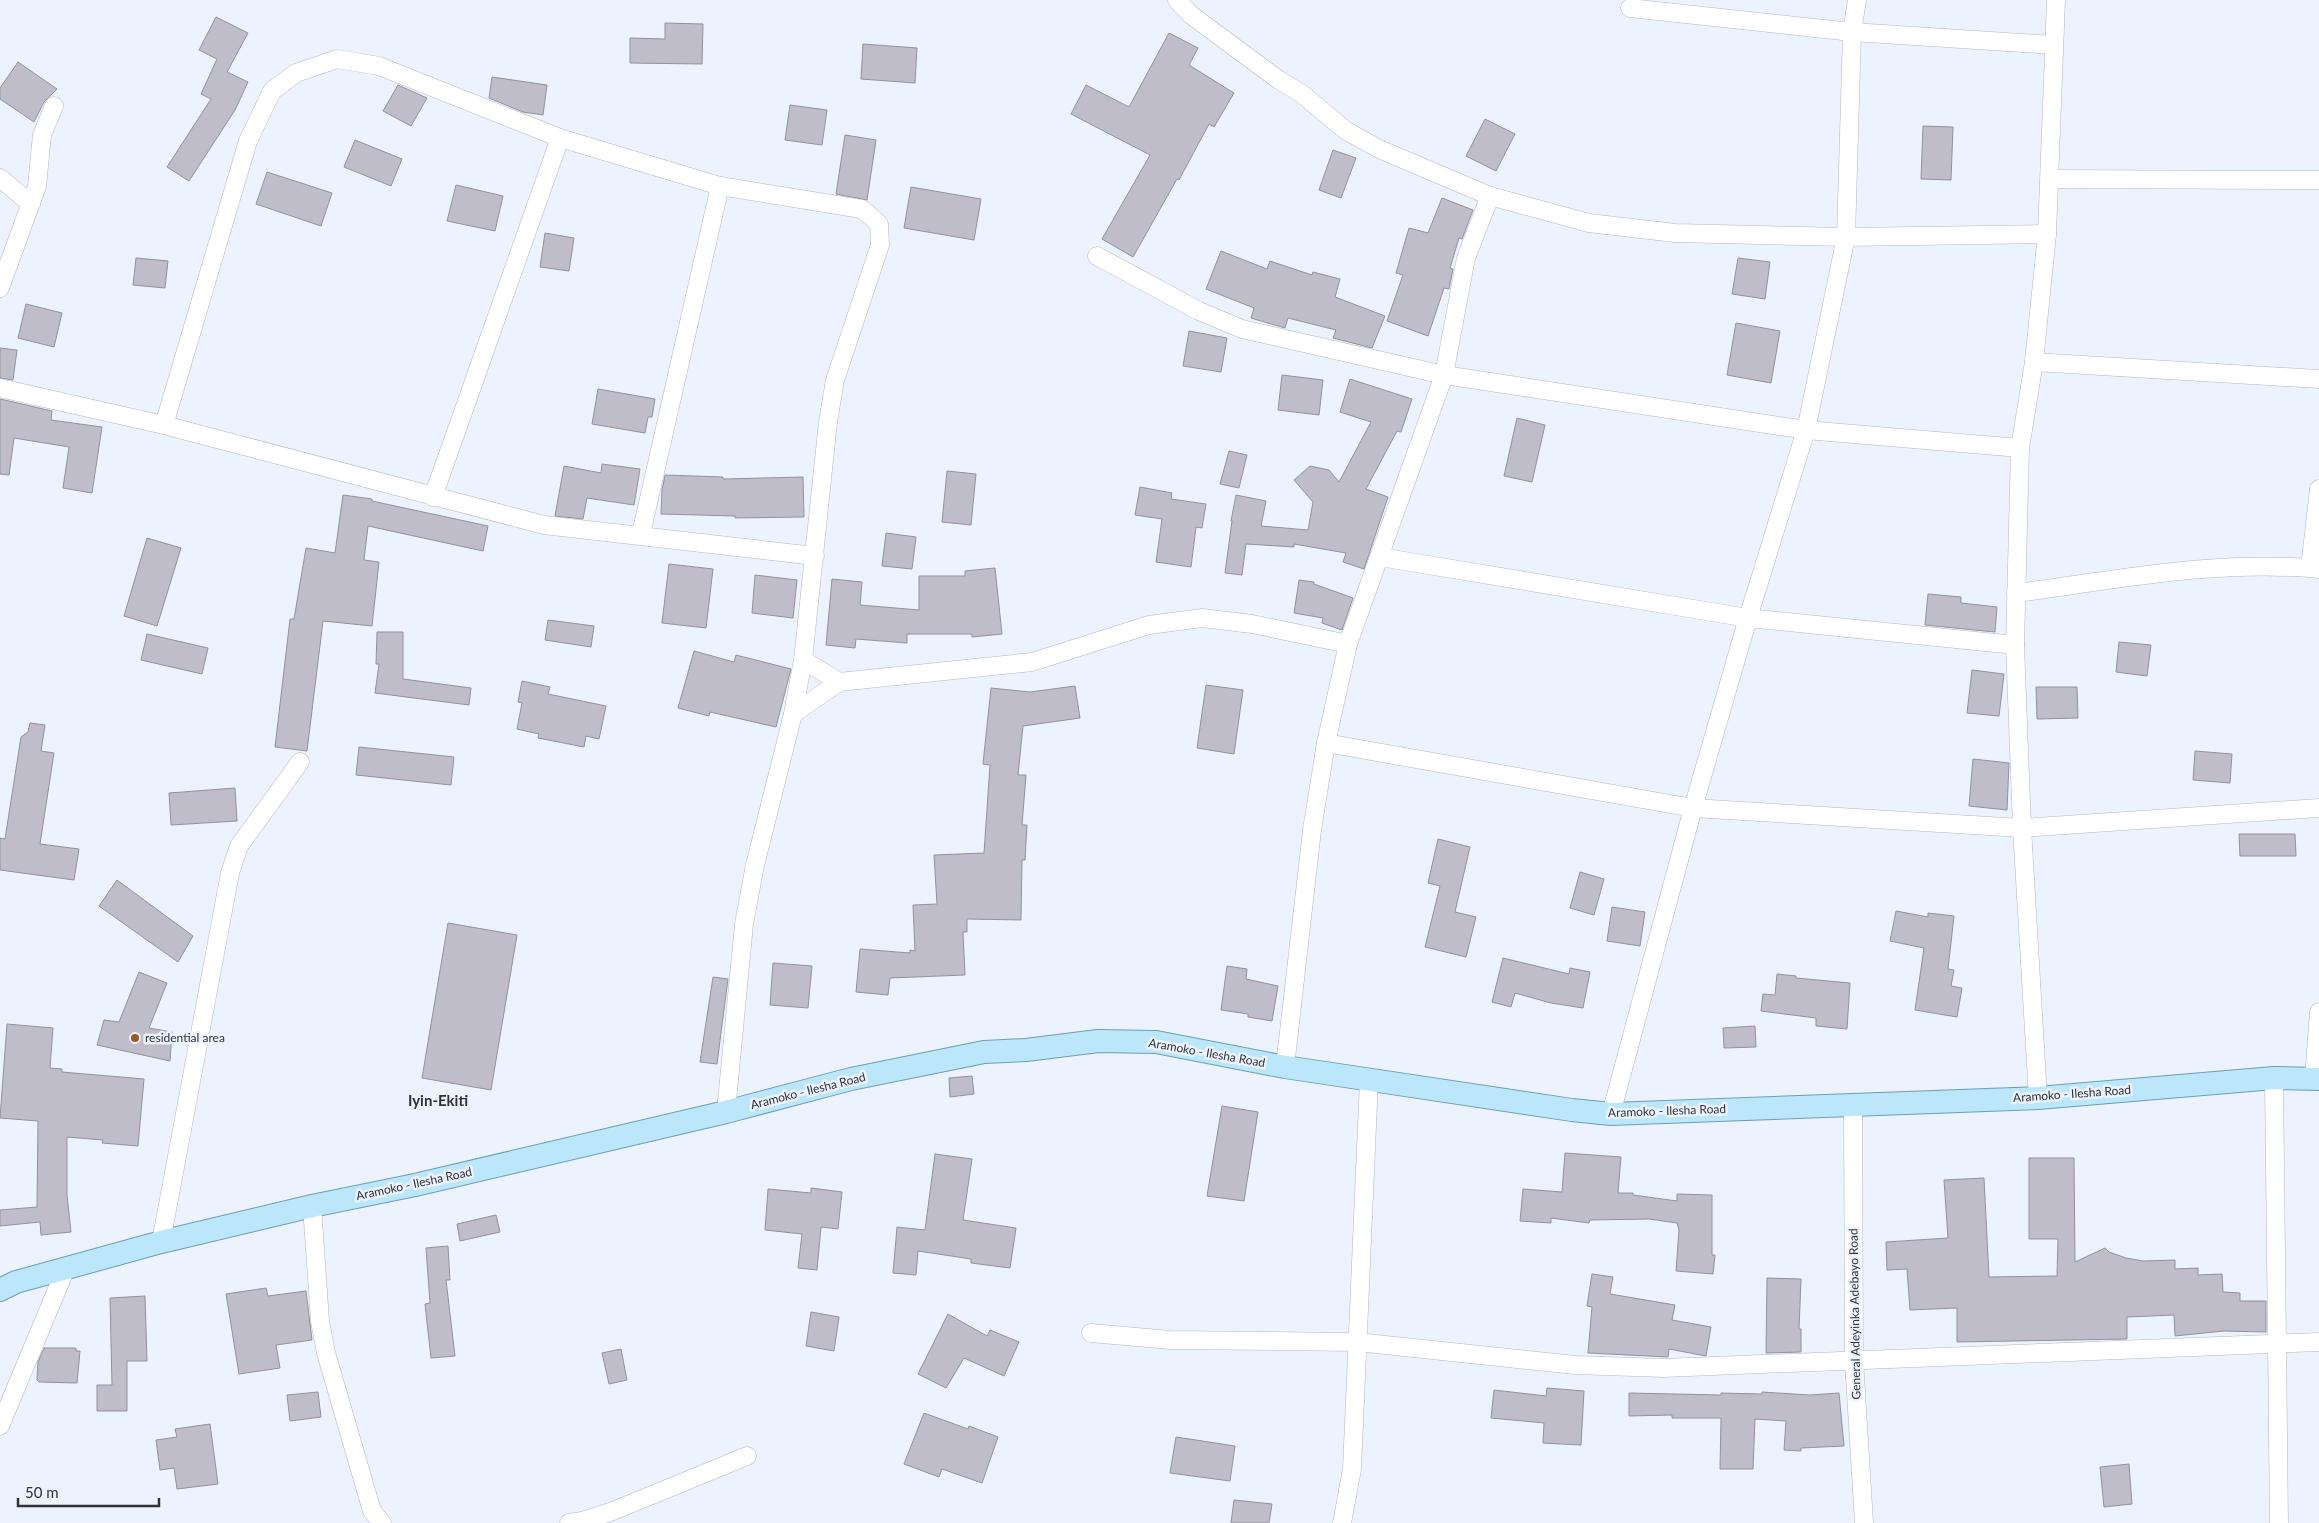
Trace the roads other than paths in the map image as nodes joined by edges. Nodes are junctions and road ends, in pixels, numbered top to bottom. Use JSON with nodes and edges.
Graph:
{"nodes":[{"id":1,"x":1177,"y":0,"type":"edge"},
{"id":2,"x":1857,"y":0,"type":"edge"},
{"id":3,"x":2056,"y":0,"type":"edge"},
{"id":4,"x":1630,"y":8,"type":"dead end"},
{"id":5,"x":1852,"y":32,"type":"junction"},
{"id":6,"x":2054,"y":45,"type":"junction"},
{"id":7,"x":54,"y":106,"type":"dead end"},
{"id":8,"x":560,"y":138,"type":"junction"},
{"id":9,"x":0,"y":178,"type":"edge"},
{"id":10,"x":2050,"y":180,"type":"junction"},
{"id":11,"x":2319,"y":180,"type":"edge"},
{"id":12,"x":720,"y":186,"type":"junction"},
{"id":13,"x":1490,"y":196,"type":"junction"},
{"id":14,"x":31,"y":204,"type":"junction"},
{"id":15,"x":2047,"y":234,"type":"junction"},
{"id":16,"x":1846,"y":237,"type":"junction"},
{"id":17,"x":1097,"y":256,"type":"dead end"},
{"id":18,"x":0,"y":288,"type":"edge"},
{"id":19,"x":2034,"y":362,"type":"junction"},
{"id":20,"x":1444,"y":375,"type":"junction"},
{"id":21,"x":2319,"y":380,"type":"edge"},
{"id":22,"x":0,"y":388,"type":"edge"},
{"id":23,"x":164,"y":424,"type":"junction"},
{"id":24,"x":1806,"y":430,"type":"junction"},
{"id":25,"x":2020,"y":448,"type":"junction"},
{"id":26,"x":2319,"y":489,"type":"edge"},
{"id":27,"x":433,"y":497,"type":"junction"},
{"id":28,"x":641,"y":534,"type":"junction"},
{"id":29,"x":815,"y":556,"type":"junction"},
{"id":30,"x":1380,"y":558,"type":"junction"},
{"id":31,"x":2315,"y":568,"type":"edge"},
{"id":32,"x":2016,"y":593,"type":"junction"},
{"id":33,"x":1748,"y":618,"type":"junction"},
{"id":34,"x":1348,"y":644,"type":"junction"},
{"id":35,"x":2014,"y":645,"type":"junction"},
{"id":36,"x":803,"y":660,"type":"junction"},
{"id":37,"x":839,"y":682,"type":"junction"},
{"id":38,"x":793,"y":714,"type":"junction"},
{"id":39,"x":1326,"y":743,"type":"junction"},
{"id":40,"x":300,"y":762,"type":"dead end"},
{"id":41,"x":1693,"y":808,"type":"junction"},
{"id":42,"x":2319,"y":808,"type":"edge"},
{"id":43,"x":2022,"y":828,"type":"junction"},
{"id":44,"x":2319,"y":1012,"type":"edge"},
{"id":45,"x":1285,"y":1067,"type":"junction"},
{"id":46,"x":2274,"y":1078,"type":"junction"},
{"id":47,"x":2316,"y":1079,"type":"edge"},
{"id":48,"x":1369,"y":1080,"type":"junction"},
{"id":49,"x":2038,"y":1098,"type":"junction"},
{"id":50,"x":1853,"y":1105,"type":"junction"},
{"id":51,"x":726,"y":1112,"type":"junction"},
{"id":52,"x":1611,"y":1114,"type":"junction"},
{"id":53,"x":312,"y":1206,"type":"junction"},
{"id":54,"x":161,"y":1242,"type":"junction"},
{"id":55,"x":66,"y":1268,"type":"junction"},
{"id":56,"x":5,"y":1285,"type":"edge"},
{"id":57,"x":1091,"y":1333,"type":"dead end"},
{"id":58,"x":1357,"y":1342,"type":"junction"},
{"id":59,"x":2319,"y":1342,"type":"edge"},
{"id":60,"x":2279,"y":1344,"type":"junction"},
{"id":61,"x":1854,"y":1360,"type":"junction"},
{"id":62,"x":0,"y":1426,"type":"edge"},
{"id":63,"x":747,"y":1456,"type":"dead end"},
{"id":64,"x":382,"y":1523,"type":"edge"},
{"id":65,"x":569,"y":1523,"type":"edge"},
{"id":66,"x":1342,"y":1523,"type":"edge"},
{"id":67,"x":1864,"y":1523,"type":"edge"},
{"id":68,"x":2279,"y":1523,"type":"edge"}],
"edges":[{"from":1,"to":13,"type":"street"},
{"from":2,"to":5,"type":"street"},
{"from":3,"to":6,"type":"street"},
{"from":4,"to":5,"type":"street"},
{"from":5,"to":6,"type":"street"},
{"from":5,"to":16,"type":"street"},
{"from":6,"to":10,"type":"street"},
{"from":7,"to":14,"type":"street"},
{"from":8,"to":12,"type":"street"},
{"from":8,"to":23,"type":"street"},
{"from":8,"to":27,"type":"street"},
{"from":9,"to":14,"type":"street"},
{"from":10,"to":11,"type":"street"},
{"from":10,"to":15,"type":"street"},
{"from":12,"to":28,"type":"street"},
{"from":12,"to":29,"type":"street"},
{"from":13,"to":16,"type":"street"},
{"from":13,"to":20,"type":"street"},
{"from":14,"to":18,"type":"street"},
{"from":15,"to":16,"type":"street"},
{"from":15,"to":19,"type":"street"},
{"from":16,"to":24,"type":"street"},
{"from":17,"to":20,"type":"street"},
{"from":19,"to":21,"type":"street"},
{"from":19,"to":25,"type":"street"},
{"from":20,"to":24,"type":"street"},
{"from":20,"to":30,"type":"street"},
{"from":22,"to":23,"type":"street"},
{"from":23,"to":27,"type":"street"},
{"from":24,"to":25,"type":"street"},
{"from":24,"to":33,"type":"street"},
{"from":25,"to":32,"type":"street"},
{"from":26,"to":31,"type":"street"},
{"from":27,"to":28,"type":"street"},
{"from":28,"to":29,"type":"street"},
{"from":29,"to":36,"type":"street"},
{"from":30,"to":33,"type":"street"},
{"from":30,"to":34,"type":"street"},
{"from":31,"to":32,"type":"street"},
{"from":32,"to":35,"type":"street"},
{"from":33,"to":35,"type":"street"},
{"from":33,"to":41,"type":"street"},
{"from":34,"to":37,"type":"street"},
{"from":34,"to":39,"type":"street"},
{"from":35,"to":43,"type":"street"},
{"from":36,"to":37,"type":"street"},
{"from":36,"to":38,"type":"street"},
{"from":37,"to":38,"type":"street"},
{"from":38,"to":51,"type":"street"},
{"from":39,"to":41,"type":"street"},
{"from":39,"to":45,"type":"street"},
{"from":40,"to":54,"type":"street"},
{"from":41,"to":43,"type":"street"},
{"from":41,"to":52,"type":"street"},
{"from":42,"to":43,"type":"street"},
{"from":43,"to":49,"type":"street"},
{"from":44,"to":47,"type":"street"},
{"from":45,"to":48,"type":"main road","name":"Aramoko - Ilesha Road"},
{"from":45,"to":51,"type":"main road","name":"Aramoko - Ilesha Road"},
{"from":46,"to":47,"type":"main road","name":"Aramoko - Ilesha Road"},
{"from":46,"to":49,"type":"main road","name":"Aramoko - Ilesha Road"},
{"from":46,"to":60,"type":"street"},
{"from":48,"to":52,"type":"main road","name":"Aramoko - Ilesha Road"},
{"from":48,"to":58,"type":"street"},
{"from":49,"to":50,"type":"main road","name":"Aramoko - Ilesha Road"},
{"from":50,"to":52,"type":"main road","name":"Aramoko - Ilesha Road"},
{"from":50,"to":61,"type":"street","name":"General Adeyinka Adebayo Road"},
{"from":51,"to":53,"type":"main road","name":"Aramoko - Ilesha Road"},
{"from":53,"to":54,"type":"main road","name":"Aramoko - Ilesha Road"},
{"from":53,"to":64,"type":"street"},
{"from":54,"to":55,"type":"main road","name":"Aramoko - Ilesha Road"},
{"from":55,"to":56,"type":"main road","name":"Aramoko - Ilesha Road"},
{"from":55,"to":62,"type":"street"},
{"from":57,"to":58,"type":"street"},
{"from":58,"to":61,"type":"street"},
{"from":58,"to":66,"type":"street"},
{"from":59,"to":60,"type":"street"},
{"from":60,"to":61,"type":"street"},
{"from":60,"to":68,"type":"street"},
{"from":61,"to":67,"type":"street","name":"General Adeyinka Adebayo Road"},
{"from":63,"to":65,"type":"street"}]}
